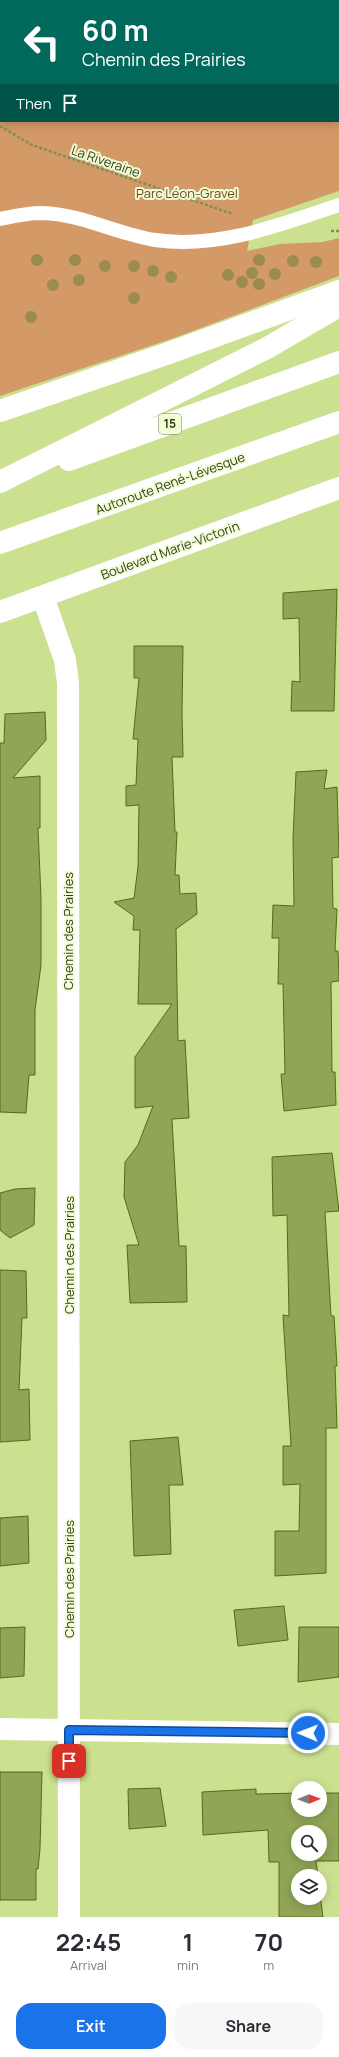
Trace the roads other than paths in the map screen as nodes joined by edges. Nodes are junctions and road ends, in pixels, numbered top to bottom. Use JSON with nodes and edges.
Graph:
{"nodes":[{"id":1,"x":339,"y":205,"type":"edge"},
{"id":2,"x":0,"y":219,"type":"edge"},
{"id":3,"x":339,"y":291,"type":"edge"},
{"id":4,"x":339,"y":306,"type":"edge"},
{"id":5,"x":339,"y":362,"type":"edge"},
{"id":6,"x":0,"y":411,"type":"edge"},
{"id":7,"x":339,"y":422,"type":"edge"},
{"id":8,"x":0,"y":482,"type":"edge"},
{"id":9,"x":339,"y":488,"type":"edge"},
{"id":10,"x":0,"y":543,"type":"edge"},
{"id":11,"x":44,"y":596,"type":"junction"},
{"id":12,"x":0,"y":612,"type":"edge"},
{"id":13,"x":0,"y":1729,"type":"edge"},
{"id":14,"x":69,"y":1730,"type":"junction"},
{"id":15,"x":339,"y":1734,"type":"edge"},
{"id":16,"x":69,"y":1917,"type":"edge"}],
"edges":[{"from":1,"to":2,"type":"lane"},
{"from":3,"to":6,"type":"main road"},
{"from":4,"to":8,"type":"main road"},
{"from":5,"to":8,"type":"main road","number":"15"},
{"from":7,"to":10,"type":"main road","name":"Autoroute René-Lévesque"},
{"from":9,"to":11,"type":"main road","name":"Boulevard Marie-Victorin"},
{"from":11,"to":12,"type":"main road","name":"Boulevard Marie-Victorin"},
{"from":11,"to":14,"type":"main road","name":"Chemin des Prairies"},
{"from":13,"to":14,"type":"main road"},
{"from":14,"to":15,"type":"main road"},
{"from":14,"to":16,"type":"main road","name":"Chemin des Prairies"}]}
